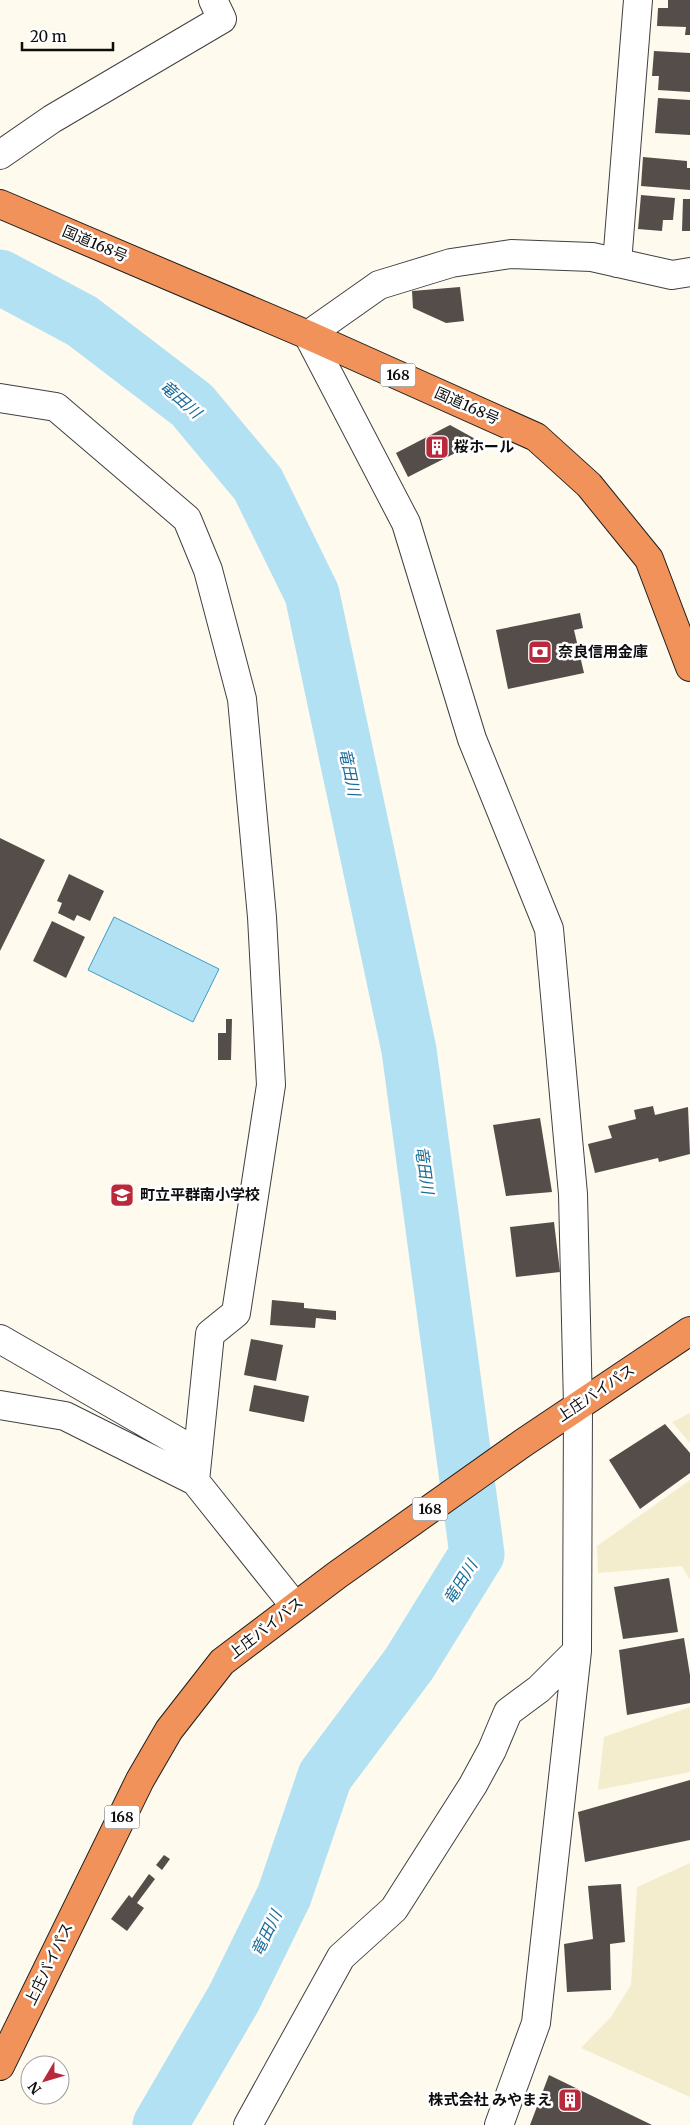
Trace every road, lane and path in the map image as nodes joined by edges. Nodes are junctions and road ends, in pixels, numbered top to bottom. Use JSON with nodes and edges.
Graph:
{"nodes":[{"id":1,"x":213,"y":0,"type":"edge"},
{"id":2,"x":638,"y":0,"type":"edge"},
{"id":3,"x":0,"y":155,"type":"edge"},
{"id":4,"x":0,"y":204,"type":"edge"},
{"id":5,"x":617,"y":263,"type":"junction"},
{"id":6,"x":690,"y":272,"type":"edge"},
{"id":7,"x":308,"y":334,"type":"junction"},
{"id":8,"x":0,"y":398,"type":"edge"},
{"id":9,"x":690,"y":667,"type":"edge"},
{"id":10,"x":690,"y":1330,"type":"edge"},
{"id":11,"x":0,"y":1339,"type":"edge"},
{"id":12,"x":0,"y":1405,"type":"edge"},
{"id":13,"x":578,"y":1406,"type":"junction"},
{"id":14,"x":198,"y":1453,"type":"junction"},
{"id":15,"x":195,"y":1481,"type":"junction"},
{"id":16,"x":294,"y":1605,"type":"junction"},
{"id":17,"x":577,"y":1651,"type":"junction"},
{"id":18,"x":0,"y":2066,"type":"edge"},
{"id":19,"x":248,"y":2125,"type":"edge"},
{"id":20,"x":499,"y":2125,"type":"edge"}],
"edges":[{"from":1,"to":3,"type":"street"},
{"from":2,"to":5,"type":"street"},
{"from":4,"to":7,"type":"highway","name":"国道168号","number":"168"},
{"from":5,"to":6,"type":"street"},
{"from":5,"to":7,"type":"street"},
{"from":7,"to":9,"type":"highway","name":"国道168号","number":"168"},
{"from":7,"to":13,"type":"street"},
{"from":8,"to":14,"type":"street"},
{"from":10,"to":13,"type":"highway","name":"上庄バイパス","number":"168"},
{"from":11,"to":14,"type":"street"},
{"from":12,"to":15,"type":"street"},
{"from":13,"to":16,"type":"highway","name":"上庄バイパス","number":"168"},
{"from":13,"to":17,"type":"street"},
{"from":14,"to":15,"type":"street"},
{"from":15,"to":16,"type":"street"},
{"from":16,"to":18,"type":"highway","name":"上庄バイパス","number":"168"},
{"from":17,"to":19,"type":"street"},
{"from":17,"to":20,"type":"street"}]}
